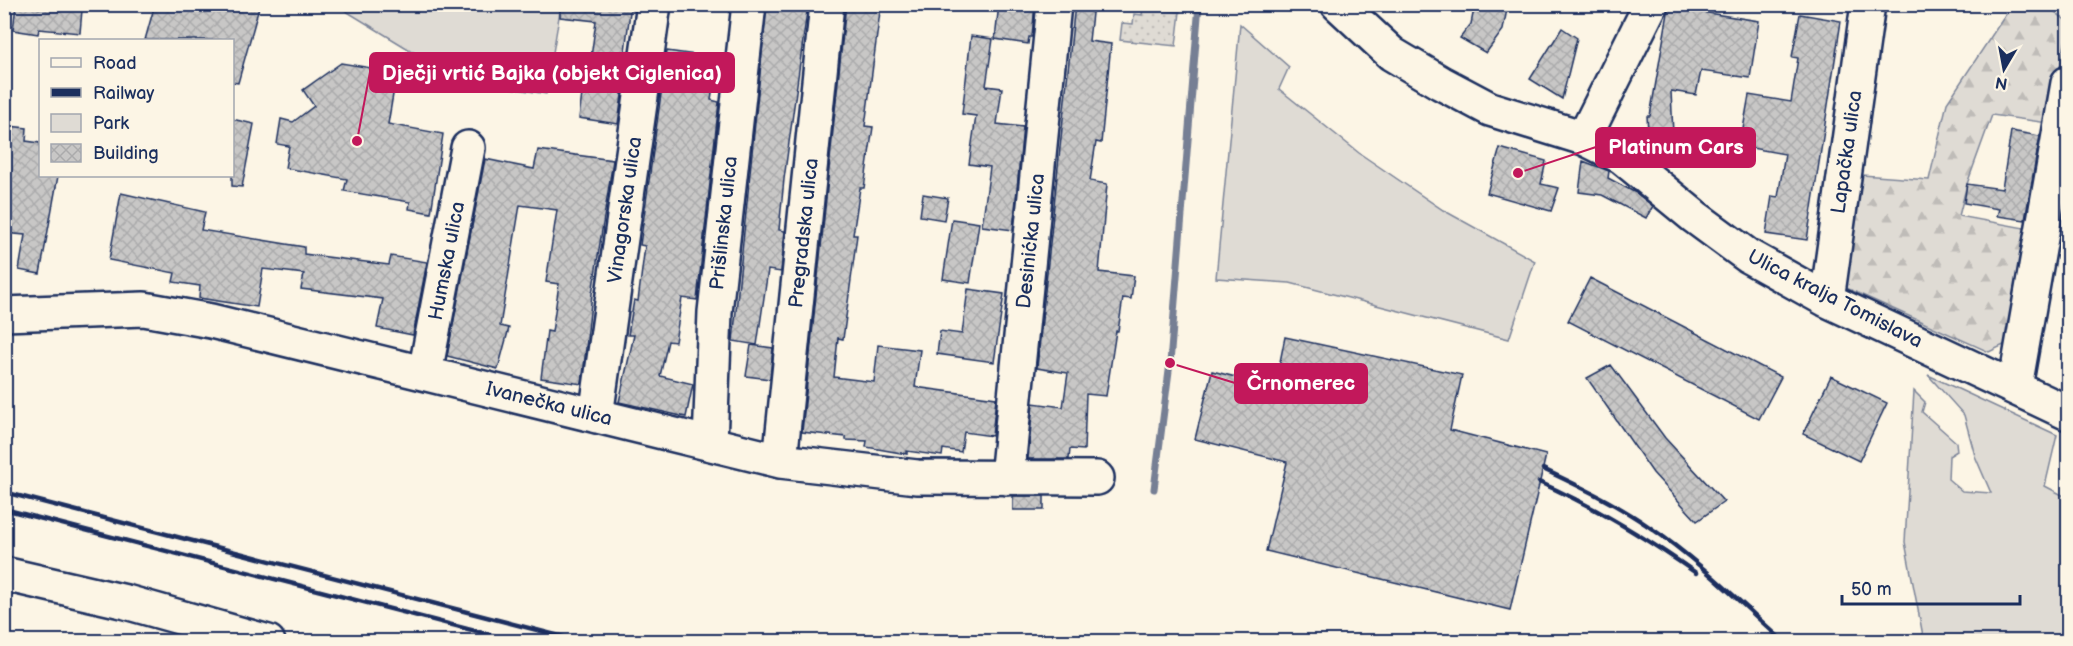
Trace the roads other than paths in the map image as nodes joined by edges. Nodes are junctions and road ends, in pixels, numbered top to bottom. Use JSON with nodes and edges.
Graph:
{"nodes":[{"id":1,"x":654,"y":4,"type":"edge"},
{"id":2,"x":749,"y":4,"type":"edge"},
{"id":3,"x":828,"y":4,"type":"edge"},
{"id":4,"x":1054,"y":4,"type":"edge"},
{"id":5,"x":1338,"y":4,"type":"edge"},
{"id":6,"x":1651,"y":4,"type":"edge"},
{"id":7,"x":1868,"y":4,"type":"edge"},
{"id":8,"x":2068,"y":83,"type":"edge"},
{"id":9,"x":1584,"y":138,"type":"junction"},
{"id":10,"x":468,"y":148,"type":"dead end"},
{"id":11,"x":2060,"y":178,"type":"edge"},
{"id":12,"x":1827,"y":300,"type":"junction"},
{"id":13,"x":4,"y":314,"type":"edge"},
{"id":14,"x":425,"y":374,"type":"junction"},
{"id":15,"x":2015,"y":387,"type":"junction"},
{"id":16,"x":2068,"y":413,"type":"edge"},
{"id":17,"x":596,"y":416,"type":"junction"},
{"id":18,"x":710,"y":443,"type":"junction"},
{"id":19,"x":780,"y":460,"type":"junction"},
{"id":20,"x":1007,"y":478,"type":"junction"},
{"id":21,"x":1097,"y":478,"type":"dead end"},
{"id":22,"x":4,"y":574,"type":"edge"},
{"id":23,"x":268,"y":642,"type":"edge"}],
"edges":[{"from":1,"to":17,"type":"street","name":"Vinagorska ulica"},
{"from":2,"to":18,"type":"street","name":"Prišlinska ulica"},
{"from":3,"to":19,"type":"street","name":"Pregradska ulica"},
{"from":4,"to":20,"type":"street","name":"Desinićka ulica"},
{"from":5,"to":9,"type":"street","name":"Ulica kralja Tomislava"},
{"from":6,"to":9,"type":"street"},
{"from":7,"to":12,"type":"street","name":"Lapačka ulica"},
{"from":8,"to":11,"type":"street"},
{"from":9,"to":12,"type":"street","name":"Ulica kralja Tomislava"},
{"from":10,"to":14,"type":"street","name":"Humska ulica"},
{"from":11,"to":15,"type":"street"},
{"from":12,"to":15,"type":"street","name":"Ulica kralja Tomislava"},
{"from":13,"to":14,"type":"street","name":"Ivanečka ulica"},
{"from":14,"to":17,"type":"street","name":"Ivanečka ulica"},
{"from":15,"to":16,"type":"street","name":"Ulica kralja Tomislava"},
{"from":17,"to":18,"type":"street","name":"Ivanečka ulica"},
{"from":18,"to":19,"type":"street","name":"Ivanečka ulica"},
{"from":19,"to":20,"type":"street","name":"Ivanečka ulica"},
{"from":20,"to":21,"type":"street","name":"Ivanečka ulica"},
{"from":22,"to":23,"type":"street"}]}
